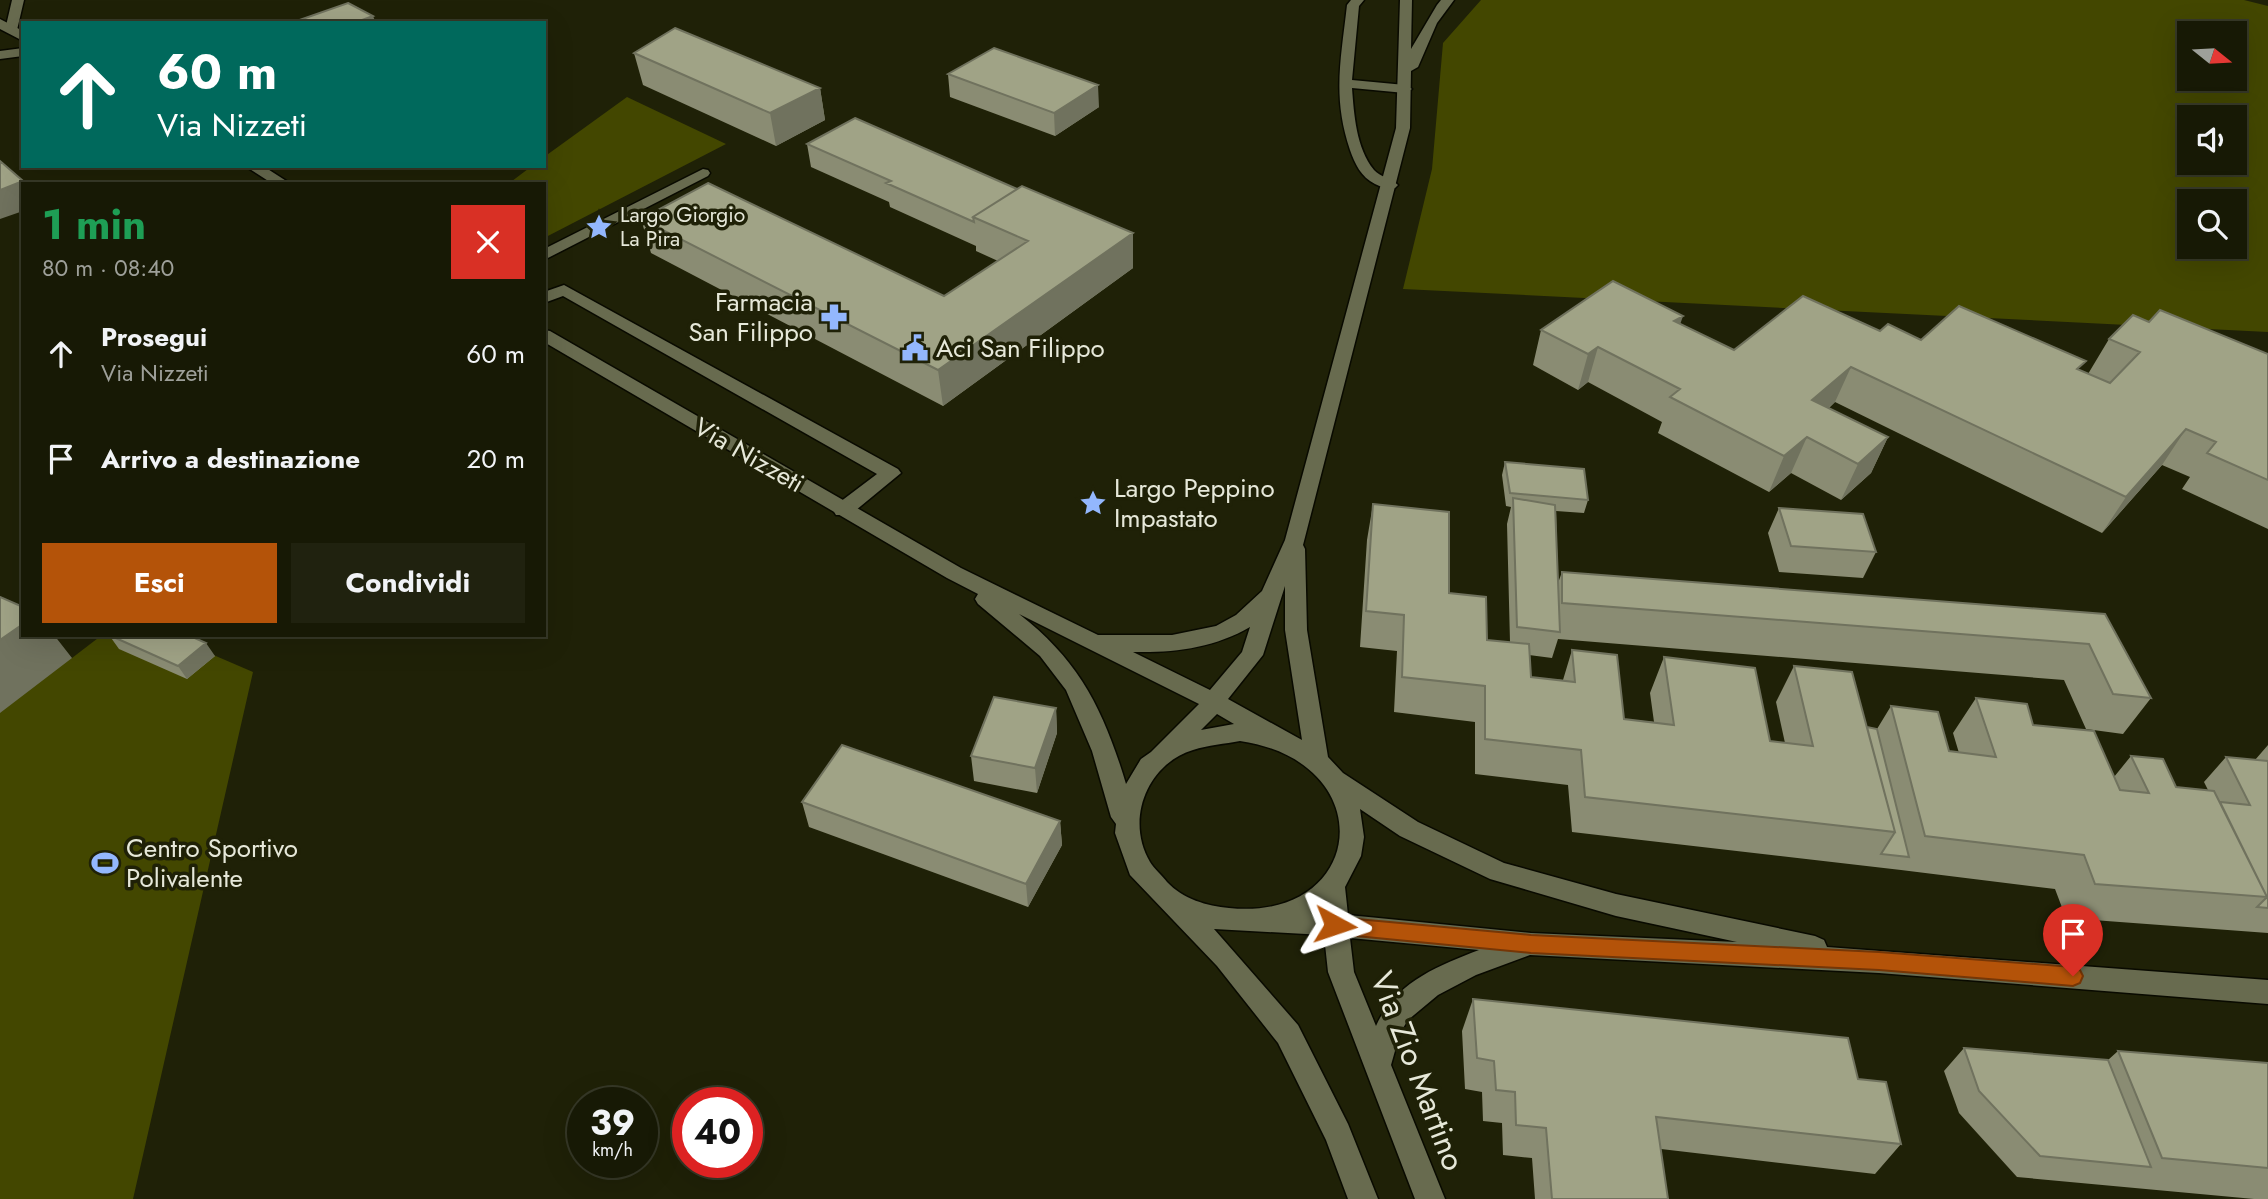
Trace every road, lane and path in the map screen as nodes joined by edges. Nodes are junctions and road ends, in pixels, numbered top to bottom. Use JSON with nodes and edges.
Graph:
{"nodes":[{"id":1,"x":18,"y":0,"type":"edge"},
{"id":2,"x":1358,"y":0,"type":"edge"},
{"id":3,"x":1406,"y":0,"type":"edge"},
{"id":4,"x":1448,"y":0,"type":"edge"},
{"id":5,"x":11,"y":30,"type":"edge"},
{"id":6,"x":21,"y":52,"type":"edge"},
{"id":7,"x":0,"y":55,"type":"edge"},
{"id":8,"x":1345,"y":83,"type":"junction"},
{"id":9,"x":1406,"y":84,"type":"junction"},
{"id":10,"x":256,"y":168,"type":"edge"},
{"id":11,"x":703,"y":173,"type":"dead end"},
{"id":12,"x":280,"y":182,"type":"edge"},
{"id":13,"x":1390,"y":185,"type":"junction"},
{"id":14,"x":546,"y":255,"type":"edge"},
{"id":15,"x":546,"y":297,"type":"edge"},
{"id":16,"x":546,"y":336,"type":"edge"},
{"id":17,"x":843,"y":510,"type":"junction"},
{"id":18,"x":1296,"y":540,"type":"junction"},
{"id":19,"x":954,"y":573,"type":"junction"},
{"id":20,"x":1270,"y":596,"type":"junction"},
{"id":21,"x":1091,"y":642,"type":"junction"},
{"id":22,"x":1213,"y":701,"type":"junction"},
{"id":23,"x":1280,"y":740,"type":"junction"},
{"id":24,"x":1162,"y":754,"type":"junction"},
{"id":25,"x":1317,"y":761,"type":"junction"},
{"id":26,"x":1335,"y":779,"type":"junction"},
{"id":27,"x":1126,"y":829,"type":"junction"},
{"id":28,"x":1332,"y":885,"type":"junction"},
{"id":29,"x":1167,"y":897,"type":"junction"},
{"id":30,"x":1271,"y":919,"type":"junction"},
{"id":31,"x":1335,"y":925,"type":"junction"},
{"id":32,"x":1531,"y":944,"type":"junction"},
{"id":33,"x":1879,"y":961,"type":"junction"},
{"id":34,"x":2268,"y":992,"type":"edge"},
{"id":35,"x":1378,"y":1064,"type":"junction"},
{"id":36,"x":1363,"y":1199,"type":"edge"},
{"id":37,"x":1430,"y":1199,"type":"edge"}],
"edges":[{"from":1,"to":5,"type":"street"},
{"from":2,"to":8,"type":"street"},
{"from":3,"to":9,"type":"street"},
{"from":4,"to":9,"type":"street"},
{"from":6,"to":7,"type":"street"},
{"from":8,"to":9,"type":"street"},
{"from":8,"to":13,"type":"street"},
{"from":9,"to":13,"type":"street"},
{"from":10,"to":12,"type":"street"},
{"from":11,"to":14,"type":"street"},
{"from":13,"to":18,"type":"street"},
{"from":15,"to":17,"type":"street"},
{"from":16,"to":17,"type":"street","name":"Via Nizzeti"},
{"from":17,"to":19,"type":"street","name":"Via Nizzeti"},
{"from":18,"to":20,"type":"street"},
{"from":18,"to":25,"type":"street"},
{"from":19,"to":21,"type":"street"},
{"from":19,"to":27,"type":"street"},
{"from":20,"to":21,"type":"street"},
{"from":20,"to":22,"type":"street"},
{"from":21,"to":22,"type":"street"},
{"from":22,"to":23,"type":"street"},
{"from":22,"to":24,"type":"street"},
{"from":23,"to":24,"type":"street"},
{"from":23,"to":25,"type":"street"},
{"from":24,"to":27,"type":"street"},
{"from":25,"to":26,"type":"street"},
{"from":26,"to":28,"type":"street"},
{"from":26,"to":33,"type":"street"},
{"from":27,"to":29,"type":"street"},
{"from":28,"to":30,"type":"street"},
{"from":28,"to":31,"type":"street","name":"Via Zio Martino"},
{"from":29,"to":30,"type":"street"},
{"from":29,"to":36,"type":"street"},
{"from":30,"to":31,"type":"street"},
{"from":31,"to":32,"type":"street"},
{"from":31,"to":35,"type":"street","name":"Via Zio Martino"},
{"from":32,"to":33,"type":"street"},
{"from":32,"to":35,"type":"street"},
{"from":33,"to":34,"type":"street"},
{"from":35,"to":37,"type":"street","name":"Via Zio Martino"}]}
